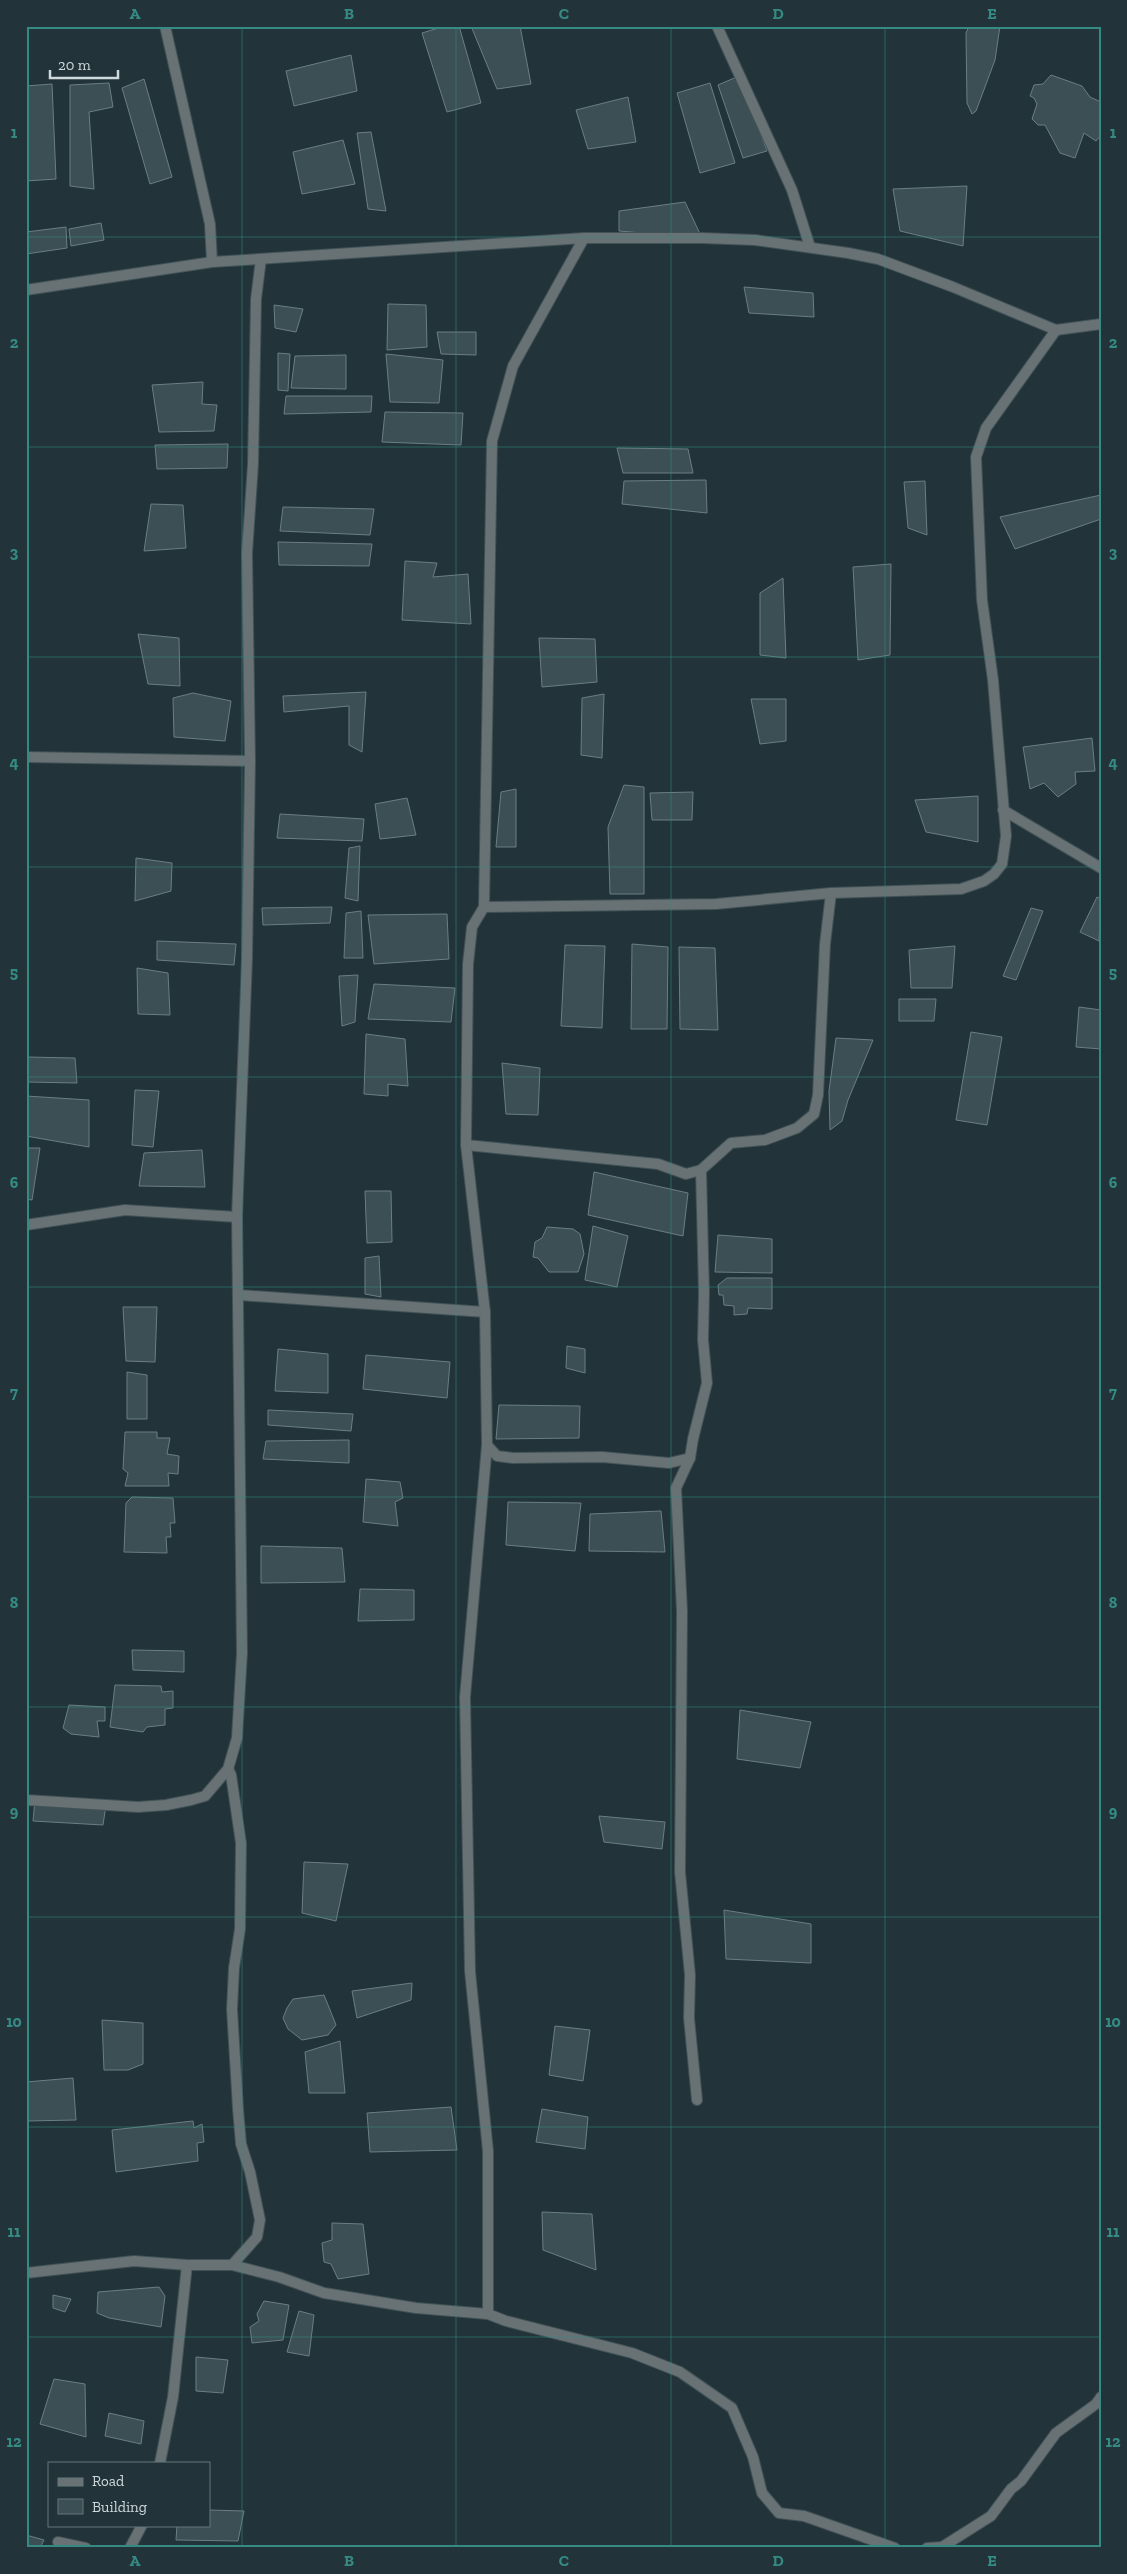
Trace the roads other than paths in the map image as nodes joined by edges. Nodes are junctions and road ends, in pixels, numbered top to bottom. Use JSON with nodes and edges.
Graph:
{"nodes":[{"id":1,"x":165,"y":26,"type":"edge"},
{"id":2,"x":717,"y":26,"type":"edge"},
{"id":3,"x":584,"y":238,"type":"junction"},
{"id":4,"x":810,"y":247,"type":"junction"},
{"id":5,"x":261,"y":259,"type":"junction"},
{"id":6,"x":212,"y":262,"type":"junction"},
{"id":7,"x":26,"y":290,"type":"edge"},
{"id":8,"x":1101,"y":324,"type":"edge"},
{"id":9,"x":1056,"y":330,"type":"junction"},
{"id":10,"x":26,"y":757,"type":"edge"},
{"id":11,"x":250,"y":761,"type":"junction"},
{"id":12,"x":1004,"y":810,"type":"junction"},
{"id":13,"x":1101,"y":868,"type":"edge"},
{"id":14,"x":831,"y":893,"type":"junction"},
{"id":15,"x":484,"y":907,"type":"junction"},
{"id":16,"x":466,"y":1145,"type":"junction"},
{"id":17,"x":702,"y":1170,"type":"junction"},
{"id":18,"x":238,"y":1217,"type":"junction"},
{"id":19,"x":26,"y":1225,"type":"edge"},
{"id":20,"x":239,"y":1295,"type":"junction"},
{"id":21,"x":485,"y":1312,"type":"junction"},
{"id":22,"x":487,"y":1445,"type":"junction"},
{"id":23,"x":690,"y":1458,"type":"junction"},
{"id":24,"x":228,"y":1769,"type":"junction"},
{"id":25,"x":26,"y":1800,"type":"edge"},
{"id":26,"x":697,"y":2100,"type":"dead end"},
{"id":27,"x":187,"y":2265,"type":"junction"},
{"id":28,"x":232,"y":2265,"type":"junction"},
{"id":29,"x":26,"y":2273,"type":"edge"},
{"id":30,"x":488,"y":2314,"type":"junction"},
{"id":31,"x":1101,"y":2397,"type":"edge"},
{"id":32,"x":160,"y":2462,"type":"edge"},
{"id":33,"x":141,"y":2526,"type":"edge"},
{"id":34,"x":58,"y":2542,"type":"dead end"},
{"id":35,"x":86,"y":2548,"type":"edge"},
{"id":36,"x":130,"y":2548,"type":"edge"},
{"id":37,"x":895,"y":2548,"type":"edge"},
{"id":38,"x":927,"y":2548,"type":"edge"}],
"edges":[{"from":1,"to":6,"type":"street"},
{"from":2,"to":4,"type":"street"},
{"from":3,"to":4,"type":"street"},
{"from":3,"to":5,"type":"street"},
{"from":3,"to":15,"type":"street"},
{"from":4,"to":9,"type":"street"},
{"from":5,"to":6,"type":"street"},
{"from":5,"to":11,"type":"street"},
{"from":6,"to":7,"type":"street"},
{"from":8,"to":9,"type":"street"},
{"from":9,"to":12,"type":"street"},
{"from":10,"to":11,"type":"street"},
{"from":11,"to":18,"type":"street"},
{"from":12,"to":13,"type":"street"},
{"from":12,"to":14,"type":"street"},
{"from":14,"to":15,"type":"street"},
{"from":14,"to":17,"type":"street"},
{"from":15,"to":16,"type":"street"},
{"from":16,"to":17,"type":"street"},
{"from":16,"to":21,"type":"street"},
{"from":17,"to":23,"type":"street"},
{"from":18,"to":19,"type":"street"},
{"from":18,"to":20,"type":"street"},
{"from":20,"to":21,"type":"street"},
{"from":20,"to":24,"type":"street"},
{"from":21,"to":22,"type":"street"},
{"from":22,"to":23,"type":"street"},
{"from":22,"to":30,"type":"street"},
{"from":23,"to":26,"type":"street"},
{"from":24,"to":25,"type":"street"},
{"from":24,"to":28,"type":"street"},
{"from":27,"to":28,"type":"street"},
{"from":27,"to":29,"type":"street"},
{"from":27,"to":32,"type":"street"},
{"from":28,"to":30,"type":"street"},
{"from":30,"to":37,"type":"street"},
{"from":31,"to":38,"type":"street"},
{"from":33,"to":36,"type":"street"},
{"from":34,"to":35,"type":"street"}]}
